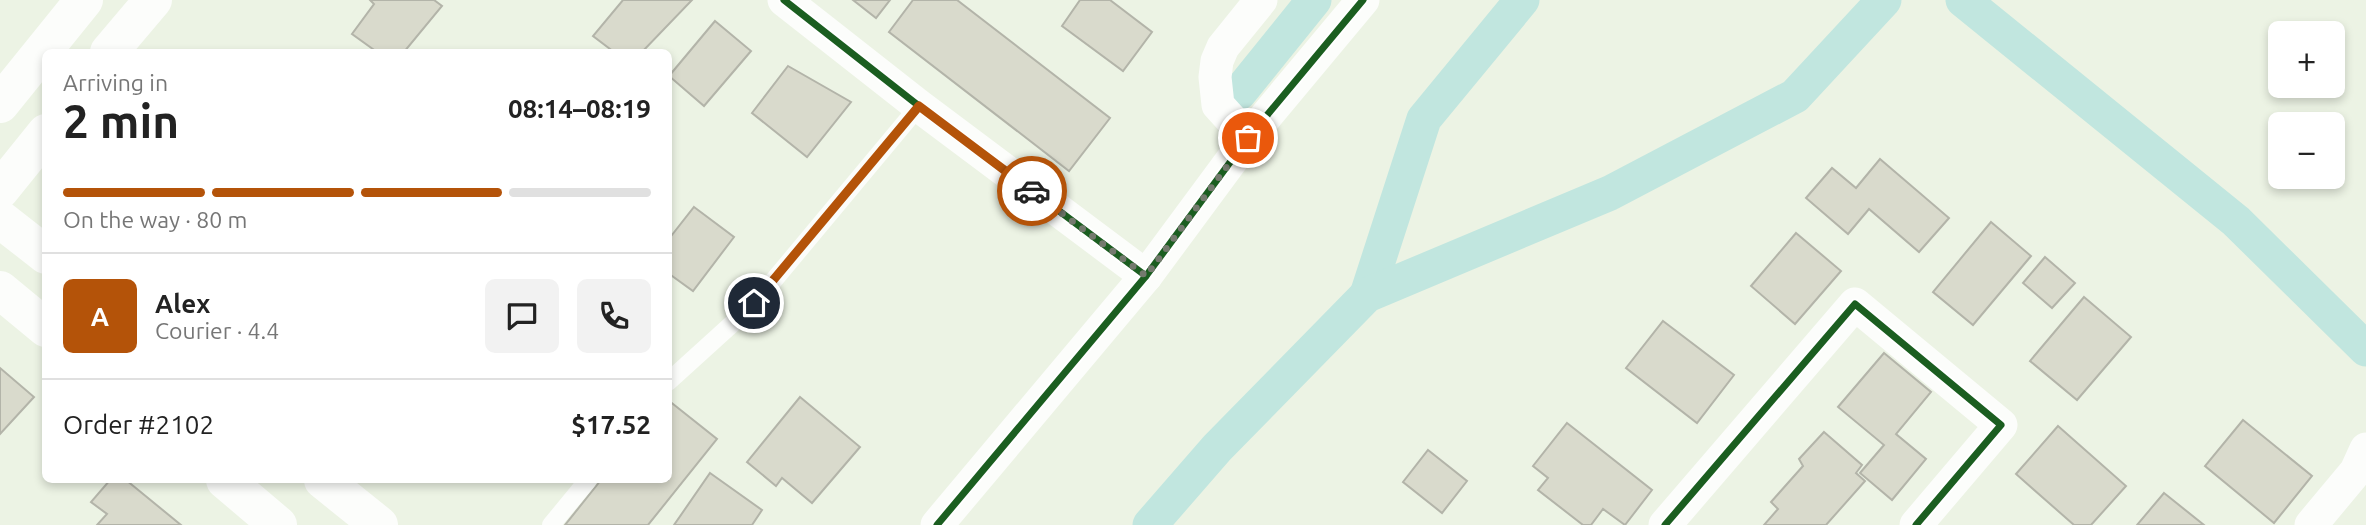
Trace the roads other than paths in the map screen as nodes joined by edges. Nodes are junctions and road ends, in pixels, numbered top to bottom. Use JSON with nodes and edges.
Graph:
{"nodes":[{"id":1,"x":84,"y":0,"type":"edge"},
{"id":2,"x":153,"y":0,"type":"edge"},
{"id":3,"x":784,"y":0,"type":"edge"},
{"id":4,"x":1261,"y":0,"type":"edge"},
{"id":5,"x":1363,"y":0,"type":"edge"},
{"id":6,"x":44,"y":49,"type":"edge"},
{"id":7,"x":112,"y":49,"type":"edge"},
{"id":8,"x":42,"y":52,"type":"edge"},
{"id":9,"x":0,"y":104,"type":"edge"},
{"id":10,"x":919,"y":106,"type":"junction"},
{"id":11,"x":42,"y":138,"type":"edge"},
{"id":12,"x":1248,"y":138,"type":"junction"},
{"id":13,"x":0,"y":190,"type":"edge"},
{"id":14,"x":0,"y":219,"type":"edge"},
{"id":15,"x":42,"y":252,"type":"edge"},
{"id":16,"x":1146,"y":276,"type":"junction"},
{"id":17,"x":0,"y":290,"type":"edge"},
{"id":18,"x":42,"y":325,"type":"edge"},
{"id":19,"x":672,"y":378,"type":"edge"},
{"id":20,"x":2366,"y":449,"type":"edge"},
{"id":21,"x":229,"y":483,"type":"edge"},
{"id":22,"x":327,"y":483,"type":"edge"},
{"id":23,"x":586,"y":483,"type":"edge"},
{"id":24,"x":278,"y":525,"type":"edge"},
{"id":25,"x":380,"y":525,"type":"edge"},
{"id":26,"x":551,"y":525,"type":"edge"},
{"id":27,"x":937,"y":525,"type":"edge"},
{"id":28,"x":1665,"y":525,"type":"edge"},
{"id":29,"x":1916,"y":525,"type":"edge"},
{"id":30,"x":2311,"y":525,"type":"edge"}],
"edges":[{"from":1,"to":6,"type":"street"},
{"from":2,"to":7,"type":"street"},
{"from":3,"to":10,"type":"street"},
{"from":4,"to":12,"type":"street"},
{"from":5,"to":12,"type":"street"},
{"from":8,"to":9,"type":"street"},
{"from":10,"to":16,"type":"street"},
{"from":10,"to":19,"type":"lane"},
{"from":11,"to":13,"type":"street"},
{"from":12,"to":16,"type":"street"},
{"from":14,"to":15,"type":"street"},
{"from":16,"to":27,"type":"street"},
{"from":17,"to":18,"type":"street"},
{"from":20,"to":30,"type":"street"},
{"from":21,"to":24,"type":"street"},
{"from":22,"to":25,"type":"street"},
{"from":23,"to":26,"type":"lane"},
{"from":28,"to":29,"type":"street"}]}
